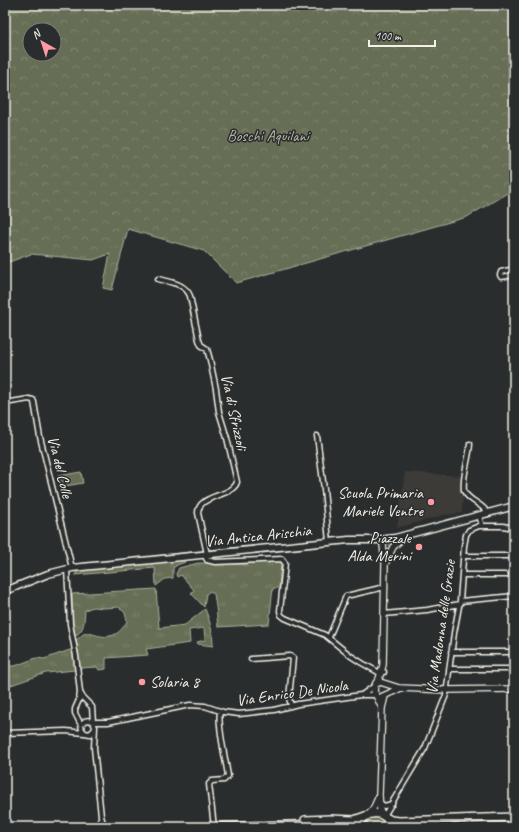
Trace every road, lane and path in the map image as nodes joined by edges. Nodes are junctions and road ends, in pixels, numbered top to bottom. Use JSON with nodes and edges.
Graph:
{"nodes":[{"id":1,"x":514,"y":269,"type":"edge"},
{"id":2,"x":514,"y":275,"type":"edge"},
{"id":3,"x":158,"y":279,"type":"dead end"},
{"id":4,"x":5,"y":403,"type":"edge"},
{"id":5,"x":317,"y":436,"type":"dead end"},
{"id":6,"x":470,"y":444,"type":"dead end"},
{"id":7,"x":514,"y":506,"type":"edge"},
{"id":8,"x":488,"y":514,"type":"junction"},
{"id":9,"x":479,"y":516,"type":"junction"},
{"id":10,"x":472,"y":518,"type":"junction"},
{"id":11,"x":482,"y":526,"type":"junction"},
{"id":12,"x":475,"y":528,"type":"junction"},
{"id":13,"x":514,"y":528,"type":"edge"},
{"id":14,"x":407,"y":535,"type":"junction"},
{"id":15,"x":370,"y":540,"type":"junction"},
{"id":16,"x":385,"y":540,"type":"junction"},
{"id":17,"x":328,"y":542,"type":"junction"},
{"id":18,"x":206,"y":554,"type":"junction"},
{"id":19,"x":386,"y":555,"type":"junction"},
{"id":20,"x":464,"y":556,"type":"junction"},
{"id":21,"x":514,"y":557,"type":"edge"},
{"id":22,"x":70,"y":568,"type":"junction"},
{"id":23,"x":506,"y":574,"type":"dead end"},
{"id":24,"x":462,"y":575,"type":"junction"},
{"id":25,"x":385,"y":587,"type":"junction"},
{"id":26,"x":5,"y":591,"type":"edge"},
{"id":27,"x":514,"y":596,"type":"edge"},
{"id":28,"x":460,"y":602,"type":"junction"},
{"id":29,"x":384,"y":614,"type":"junction"},
{"id":30,"x":329,"y":637,"type":"junction"},
{"id":31,"x":451,"y":652,"type":"junction"},
{"id":32,"x":514,"y":652,"type":"edge"},
{"id":33,"x":251,"y":659,"type":"dead end"},
{"id":34,"x":449,"y":669,"type":"junction"},
{"id":35,"x":514,"y":669,"type":"edge"},
{"id":36,"x":383,"y":672,"type":"junction"},
{"id":37,"x":387,"y":684,"type":"junction"},
{"id":38,"x":375,"y":685,"type":"junction"},
{"id":39,"x":399,"y":688,"type":"junction"},
{"id":40,"x":514,"y":689,"type":"edge"},
{"id":41,"x":446,"y":690,"type":"junction"},
{"id":42,"x":80,"y":692,"type":"junction"},
{"id":43,"x":361,"y":695,"type":"junction"},
{"id":44,"x":376,"y":695,"type":"junction"},
{"id":45,"x":386,"y":695,"type":"junction"},
{"id":46,"x":78,"y":703,"type":"junction"},
{"id":47,"x":88,"y":703,"type":"junction"},
{"id":48,"x":291,"y":706,"type":"junction"},
{"id":49,"x":382,"y":708,"type":"junction"},
{"id":50,"x":220,"y":712,"type":"junction"},
{"id":51,"x":93,"y":722,"type":"junction"},
{"id":52,"x":108,"y":722,"type":"junction"},
{"id":53,"x":81,"y":725,"type":"junction"},
{"id":54,"x":94,"y":730,"type":"junction"},
{"id":55,"x":66,"y":731,"type":"junction"},
{"id":56,"x":5,"y":733,"type":"edge"},
{"id":57,"x":85,"y":733,"type":"junction"},
{"id":58,"x":94,"y":748,"type":"junction"},
{"id":59,"x":379,"y":798,"type":"junction"},
{"id":60,"x":392,"y":804,"type":"junction"},
{"id":61,"x":368,"y":815,"type":"junction"},
{"id":62,"x":101,"y":816,"type":"junction"},
{"id":63,"x":384,"y":816,"type":"junction"},
{"id":64,"x":514,"y":817,"type":"edge"},
{"id":65,"x":426,"y":819,"type":"junction"},
{"id":66,"x":409,"y":820,"type":"junction"},
{"id":67,"x":281,"y":825,"type":"junction"},
{"id":68,"x":97,"y":827,"type":"edge"},
{"id":69,"x":107,"y":827,"type":"edge"},
{"id":70,"x":204,"y":827,"type":"edge"},
{"id":71,"x":214,"y":827,"type":"edge"},
{"id":72,"x":347,"y":827,"type":"edge"},
{"id":73,"x":359,"y":827,"type":"edge"},
{"id":74,"x":390,"y":827,"type":"edge"},
{"id":75,"x":397,"y":827,"type":"edge"},
{"id":76,"x":414,"y":827,"type":"edge"}],
"edges":[{"from":1,"to":2,"type":"street"},
{"from":3,"to":18,"type":"street","name":"Via di Sfrizzoli"},
{"from":4,"to":22,"type":"street","name":"Via del Colle"},
{"from":5,"to":17,"type":"street"},
{"from":6,"to":8,"type":"street"},
{"from":7,"to":8,"type":"main road","name":"Via Antica Arischia"},
{"from":8,"to":9,"type":"main road","name":"Via Antica Arischia"},
{"from":9,"to":10,"type":"main road","name":"Via Antica Arischia"},
{"from":9,"to":11,"type":"street"},
{"from":10,"to":12,"type":"street"},
{"from":10,"to":14,"type":"main road","name":"Via Antica Arischia"},
{"from":11,"to":12,"type":"street"},
{"from":11,"to":13,"type":"street"},
{"from":12,"to":20,"type":"street","name":"Via Madonna delle Grazie"},
{"from":14,"to":16,"type":"main road","name":"Via Antica Arischia"},
{"from":14,"to":19,"type":"street"},
{"from":15,"to":16,"type":"main road","name":"Via Antica Arischia"},
{"from":15,"to":17,"type":"main road","name":"Via Antica Arischia"},
{"from":15,"to":19,"type":"street"},
{"from":16,"to":19,"type":"street"},
{"from":17,"to":18,"type":"main road","name":"Via Antica Arischia"},
{"from":18,"to":22,"type":"main road","name":"Via Antica Arischia"},
{"from":18,"to":30,"type":"street"},
{"from":19,"to":25,"type":"street"},
{"from":20,"to":21,"type":"street"},
{"from":20,"to":24,"type":"street","name":"Via Madonna delle Grazie"},
{"from":22,"to":26,"type":"main road","name":"Via Antica Arischia"},
{"from":22,"to":42,"type":"street","name":"Via del Colle"},
{"from":23,"to":24,"type":"street"},
{"from":24,"to":28,"type":"street","name":"Via Madonna delle Grazie"},
{"from":25,"to":29,"type":"street"},
{"from":25,"to":30,"type":"street"},
{"from":27,"to":28,"type":"street"},
{"from":28,"to":29,"type":"street"},
{"from":28,"to":31,"type":"street","name":"Via Madonna delle Grazie"},
{"from":29,"to":36,"type":"street"},
{"from":30,"to":36,"type":"street"},
{"from":31,"to":32,"type":"street"},
{"from":31,"to":34,"type":"street","name":"Via Madonna delle Grazie"},
{"from":33,"to":48,"type":"street"},
{"from":34,"to":35,"type":"street"},
{"from":34,"to":41,"type":"street","name":"Via Madonna delle Grazie"},
{"from":36,"to":37,"type":"street"},
{"from":36,"to":38,"type":"street"},
{"from":37,"to":38,"type":"street"},
{"from":37,"to":39,"type":"street"},
{"from":37,"to":45,"type":"street"},
{"from":38,"to":43,"type":"street","name":"Via Enrico De Nicola"},
{"from":38,"to":44,"type":"street"},
{"from":39,"to":41,"type":"street"},
{"from":39,"to":45,"type":"street"},
{"from":40,"to":41,"type":"street"},
{"from":41,"to":60,"type":"street","name":"Via Madonna delle Grazie"},
{"from":42,"to":46,"type":"street"},
{"from":42,"to":47,"type":"street"},
{"from":43,"to":44,"type":"street","name":"Via Enrico De Nicola"},
{"from":43,"to":48,"type":"street","name":"Via Enrico De Nicola"},
{"from":44,"to":45,"type":"street"},
{"from":44,"to":49,"type":"street"},
{"from":45,"to":49,"type":"street"},
{"from":46,"to":47,"type":"street"},
{"from":46,"to":53,"type":"street"},
{"from":47,"to":51,"type":"street"},
{"from":48,"to":50,"type":"street","name":"Via Enrico De Nicola"},
{"from":49,"to":59,"type":"street"},
{"from":50,"to":52,"type":"street","name":"Via Enrico De Nicola"},
{"from":50,"to":71,"type":"street"},
{"from":51,"to":52,"type":"street","name":"Via Enrico De Nicola"},
{"from":51,"to":53,"type":"street"},
{"from":51,"to":54,"type":"street"},
{"from":52,"to":54,"type":"street","name":"Via Enrico De Nicola"},
{"from":53,"to":55,"type":"street"},
{"from":53,"to":57,"type":"street"},
{"from":54,"to":57,"type":"street"},
{"from":54,"to":58,"type":"street"},
{"from":55,"to":56,"type":"street"},
{"from":55,"to":57,"type":"street"},
{"from":57,"to":58,"type":"street"},
{"from":58,"to":62,"type":"street"},
{"from":59,"to":60,"type":"street"},
{"from":59,"to":61,"type":"street"},
{"from":59,"to":63,"type":"street"},
{"from":60,"to":63,"type":"street","name":"Via Madonna delle Grazie"},
{"from":61,"to":63,"type":"main road"},
{"from":61,"to":67,"type":"main road"},
{"from":61,"to":73,"type":"main road"},
{"from":62,"to":68,"type":"street"},
{"from":62,"to":69,"type":"street"},
{"from":63,"to":66,"type":"main road"},
{"from":63,"to":74,"type":"main road"},
{"from":64,"to":65,"type":"main road"},
{"from":65,"to":66,"type":"main road"},
{"from":65,"to":76,"type":"street"},
{"from":66,"to":75,"type":"main road"},
{"from":67,"to":71,"type":"main road"},
{"from":67,"to":72,"type":"main road"},
{"from":70,"to":71,"type":"main road"}]}
